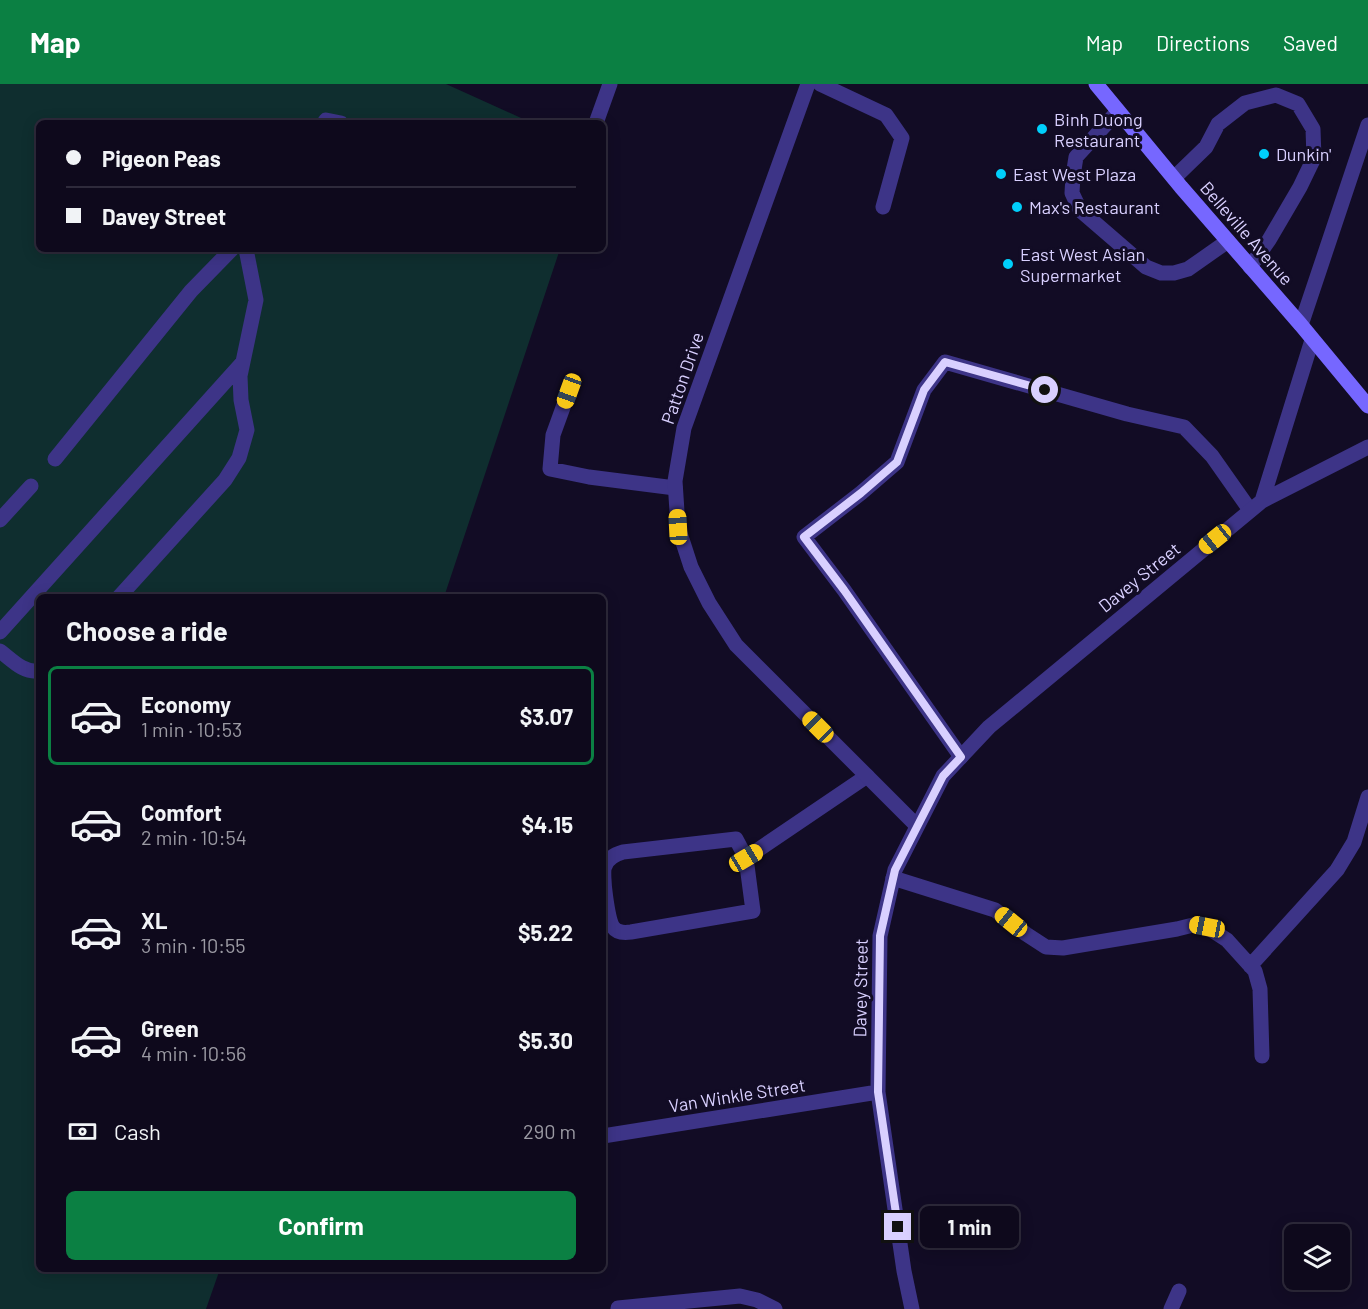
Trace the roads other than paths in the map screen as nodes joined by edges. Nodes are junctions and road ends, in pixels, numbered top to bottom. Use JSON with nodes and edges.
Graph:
{"nodes":[{"id":1,"x":610,"y":84,"type":"edge"},
{"id":2,"x":808,"y":84,"type":"edge"},
{"id":3,"x":820,"y":84,"type":"edge"},
{"id":4,"x":1096,"y":84,"type":"edge"},
{"id":5,"x":1118,"y":111,"type":"junction"},
{"id":6,"x":597,"y":120,"type":"edge"},
{"id":7,"x":1368,"y":125,"type":"edge"},
{"id":8,"x":1174,"y":178,"type":"junction"},
{"id":9,"x":884,"y":207,"type":"dead end"},
{"id":10,"x":1228,"y":241,"type":"junction"},
{"id":11,"x":229,"y":252,"type":"edge"},
{"id":12,"x":247,"y":252,"type":"edge"},
{"id":13,"x":1250,"y":267,"type":"junction"},
{"id":14,"x":1301,"y":325,"type":"junction"},
{"id":15,"x":1312,"y":339,"type":"junction"},
{"id":16,"x":243,"y":362,"type":"junction"},
{"id":17,"x":569,"y":391,"type":"dead end"},
{"id":18,"x":1368,"y":406,"type":"edge"},
{"id":19,"x":1368,"y":447,"type":"edge"},
{"id":20,"x":55,"y":459,"type":"dead end"},
{"id":21,"x":31,"y":486,"type":"dead end"},
{"id":22,"x":675,"y":488,"type":"junction"},
{"id":23,"x":1256,"y":506,"type":"junction"},
{"id":24,"x":0,"y":520,"type":"edge"},
{"id":25,"x":122,"y":594,"type":"edge"},
{"id":26,"x":0,"y":632,"type":"edge"},
{"id":27,"x":0,"y":651,"type":"edge"},
{"id":28,"x":36,"y":672,"type":"edge"},
{"id":29,"x":961,"y":757,"type":"junction"},
{"id":30,"x":867,"y":776,"type":"junction"},
{"id":31,"x":1368,"y":797,"type":"edge"},
{"id":32,"x":917,"y":826,"type":"junction"},
{"id":33,"x":746,"y":858,"type":"junction"},
{"id":34,"x":606,"y":863,"type":"edge"},
{"id":35,"x":893,"y":878,"type":"junction"},
{"id":36,"x":606,"y":897,"type":"edge"},
{"id":37,"x":1250,"y":966,"type":"junction"},
{"id":38,"x":1262,"y":1056,"type":"dead end"},
{"id":39,"x":878,"y":1092,"type":"junction"},
{"id":40,"x":606,"y":1136,"type":"edge"},
{"id":41,"x":1179,"y":1291,"type":"dead end"},
{"id":42,"x":618,"y":1308,"type":"edge"},
{"id":43,"x":775,"y":1309,"type":"edge"},
{"id":44,"x":912,"y":1309,"type":"edge"},
{"id":45,"x":1171,"y":1309,"type":"edge"}],
"edges":[{"from":1,"to":6,"type":"street"},
{"from":2,"to":22,"type":"street","name":"Patton Drive"},
{"from":3,"to":9,"type":"street"},
{"from":4,"to":5,"type":"main road","name":"Belleville Avenue"},
{"from":5,"to":8,"type":"main road","name":"Belleville Avenue"},
{"from":5,"to":10,"type":"street"},
{"from":7,"to":14,"type":"street"},
{"from":8,"to":10,"type":"main road","name":"Belleville Avenue"},
{"from":8,"to":13,"type":"street"},
{"from":10,"to":13,"type":"main road","name":"Belleville Avenue"},
{"from":11,"to":20,"type":"street"},
{"from":12,"to":16,"type":"street"},
{"from":13,"to":14,"type":"main road","name":"Belleville Avenue"},
{"from":14,"to":15,"type":"main road","name":"Belleville Avenue"},
{"from":15,"to":18,"type":"main road","name":"Belleville Avenue"},
{"from":15,"to":23,"type":"street"},
{"from":16,"to":25,"type":"street"},
{"from":16,"to":26,"type":"street"},
{"from":17,"to":22,"type":"street"},
{"from":19,"to":23,"type":"street","name":"Davey Street"},
{"from":21,"to":24,"type":"street"},
{"from":22,"to":30,"type":"street","name":"Patton Drive"},
{"from":23,"to":29,"type":"street","name":"Davey Street"},
{"from":23,"to":29,"type":"street"},
{"from":27,"to":28,"type":"street"},
{"from":29,"to":32,"type":"street","name":"Davey Street"},
{"from":30,"to":32,"type":"street","name":"Patton Drive"},
{"from":30,"to":33,"type":"street"},
{"from":31,"to":37,"type":"street"},
{"from":32,"to":35,"type":"street","name":"Davey Street"},
{"from":33,"to":34,"type":"street"},
{"from":33,"to":36,"type":"street"},
{"from":35,"to":37,"type":"street"},
{"from":35,"to":39,"type":"street","name":"Davey Street"},
{"from":37,"to":38,"type":"street"},
{"from":39,"to":40,"type":"street","name":"Van Winkle Street"},
{"from":39,"to":44,"type":"street","name":"Davey Street"},
{"from":41,"to":45,"type":"street"},
{"from":42,"to":43,"type":"street"}]}
